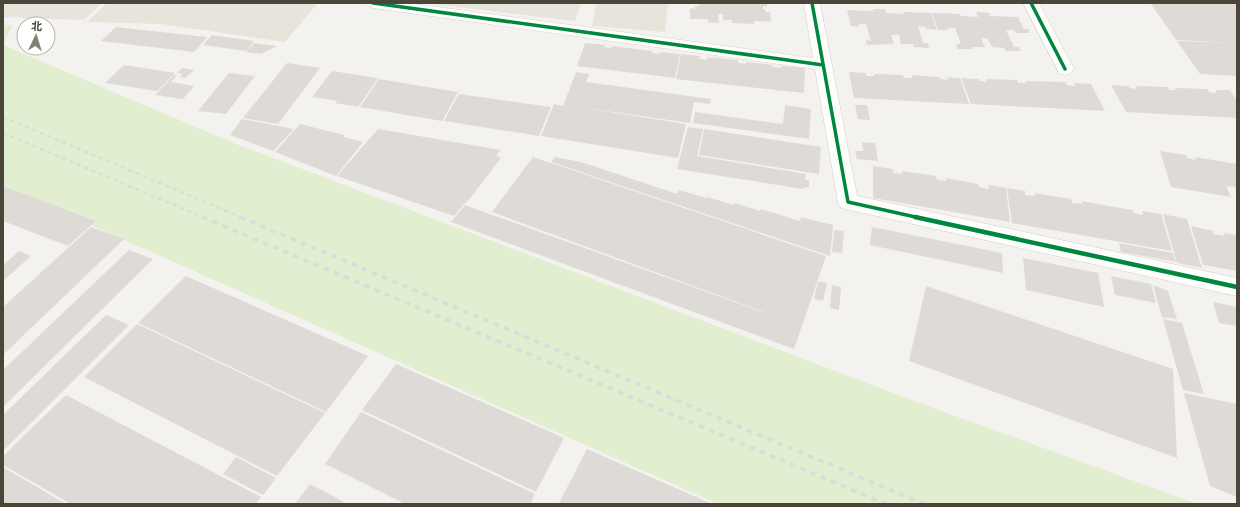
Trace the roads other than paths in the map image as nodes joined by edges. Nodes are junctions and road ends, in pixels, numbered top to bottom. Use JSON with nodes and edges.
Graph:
{"nodes":[{"id":1,"x":373,"y":3,"type":"edge"},
{"id":2,"x":812,"y":3,"type":"edge"},
{"id":3,"x":1031,"y":3,"type":"edge"},
{"id":4,"x":823,"y":65,"type":"junction"},
{"id":5,"x":1065,"y":69,"type":"dead end"},
{"id":6,"x":1237,"y":287,"type":"edge"}],
"edges":[{"from":1,"to":4,"type":"street"},
{"from":2,"to":4,"type":"street"},
{"from":3,"to":5,"type":"street"},
{"from":4,"to":6,"type":"street"}]}
